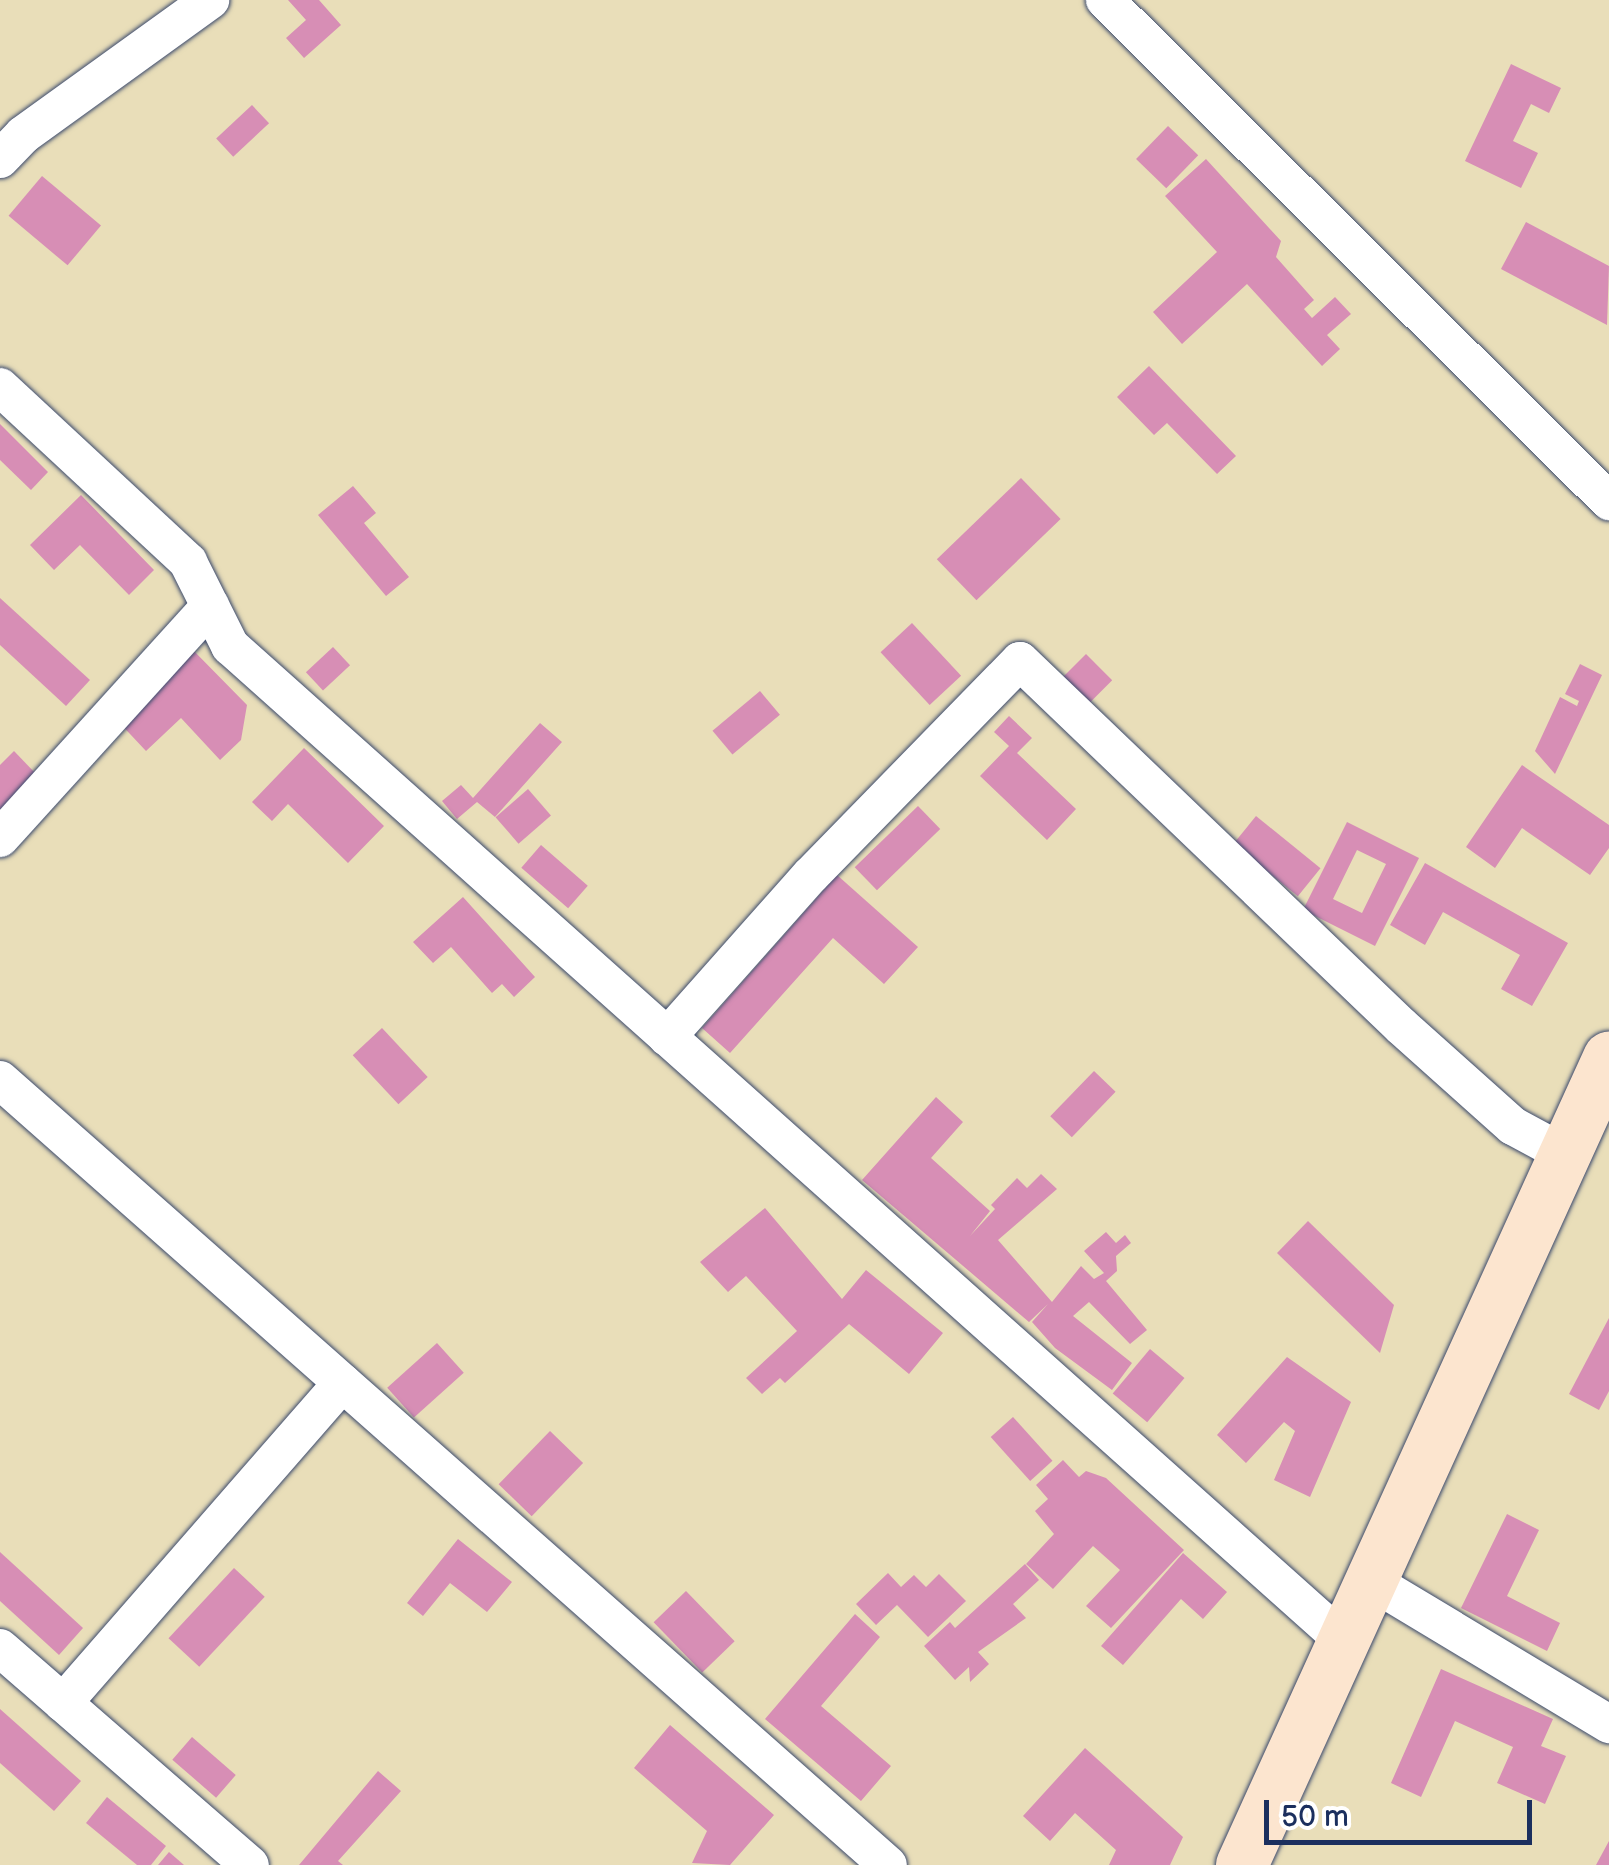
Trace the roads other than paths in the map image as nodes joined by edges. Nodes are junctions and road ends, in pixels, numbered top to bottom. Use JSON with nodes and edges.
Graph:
{"nodes":[{"id":1,"x":210,"y":0,"type":"edge"},
{"id":2,"x":1105,"y":0,"type":"edge"},
{"id":3,"x":0,"y":159,"type":"edge"},
{"id":4,"x":0,"y":387,"type":"edge"},
{"id":5,"x":1609,"y":501,"type":"edge"},
{"id":6,"x":210,"y":606,"type":"junction"},
{"id":7,"x":0,"y":838,"type":"edge"},
{"id":8,"x":667,"y":1036,"type":"junction"},
{"id":9,"x":1609,"y":1058,"type":"edge"},
{"id":10,"x":0,"y":1080,"type":"edge"},
{"id":11,"x":1565,"y":1154,"type":"junction"},
{"id":12,"x":342,"y":1383,"type":"junction"},
{"id":13,"x":1371,"y":1582,"type":"junction"},
{"id":14,"x":1344,"y":1641,"type":"junction"},
{"id":15,"x":0,"y":1648,"type":"edge"},
{"id":16,"x":64,"y":1703,"type":"junction"},
{"id":17,"x":1609,"y":1724,"type":"edge"},
{"id":18,"x":250,"y":1865,"type":"edge"},
{"id":19,"x":888,"y":1865,"type":"edge"},
{"id":20,"x":1242,"y":1865,"type":"edge"}],
"edges":[{"from":1,"to":3,"type":"street"},
{"from":2,"to":5,"type":"street"},
{"from":4,"to":6,"type":"street"},
{"from":6,"to":7,"type":"street"},
{"from":6,"to":8,"type":"street"},
{"from":8,"to":11,"type":"street"},
{"from":8,"to":14,"type":"street"},
{"from":9,"to":11,"type":"street"},
{"from":10,"to":12,"type":"street"},
{"from":11,"to":13,"type":"street"},
{"from":12,"to":16,"type":"street"},
{"from":12,"to":19,"type":"street"},
{"from":13,"to":14,"type":"street"},
{"from":13,"to":17,"type":"street"},
{"from":14,"to":20,"type":"street"},
{"from":15,"to":16,"type":"street"},
{"from":16,"to":18,"type":"street"}]}
